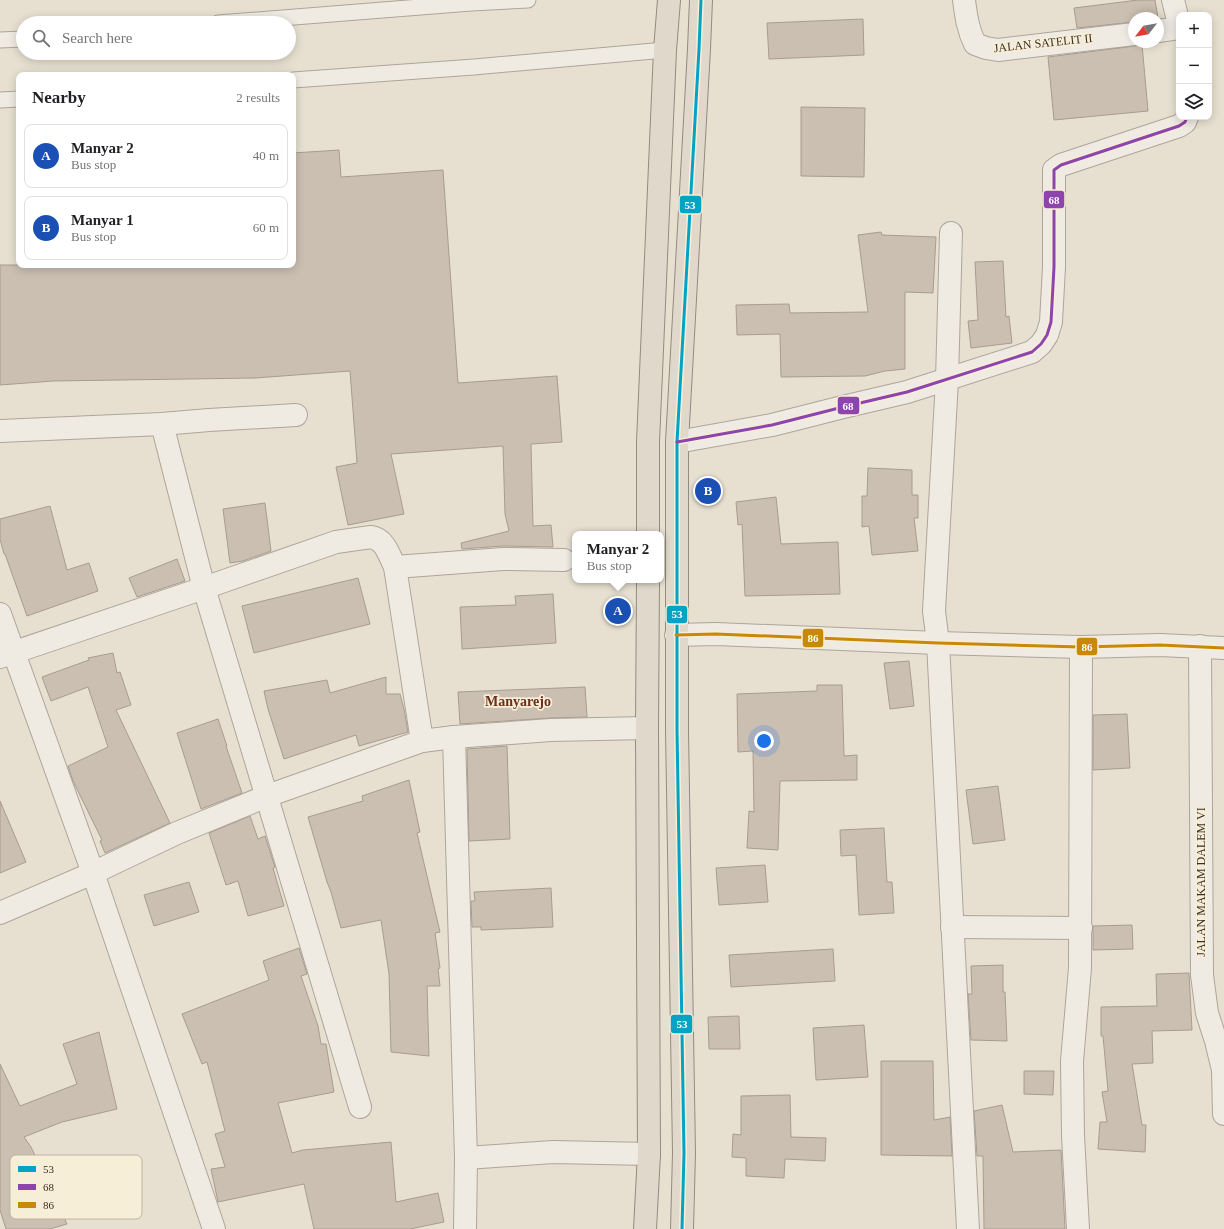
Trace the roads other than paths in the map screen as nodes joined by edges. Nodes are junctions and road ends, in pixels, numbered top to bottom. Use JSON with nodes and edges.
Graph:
{"nodes":[{"id":1,"x":521,"y":0,"type":"edge"},
{"id":2,"x":528,"y":0,"type":"edge"},
{"id":3,"x":669,"y":0,"type":"edge"},
{"id":4,"x":701,"y":0,"type":"edge"},
{"id":5,"x":964,"y":0,"type":"edge"},
{"id":6,"x":1173,"y":0,"type":"edge"},
{"id":7,"x":1176,"y":12,"type":"edge"},
{"id":8,"x":296,"y":17,"type":"edge"},
{"id":9,"x":1176,"y":28,"type":"edge"},
{"id":10,"x":1164,"y":30,"type":"edge"},
{"id":11,"x":1128,"y":35,"type":"edge"},
{"id":12,"x":16,"y":39,"type":"edge"},
{"id":13,"x":0,"y":40,"type":"edge"},
{"id":14,"x":665,"y":50,"type":"junction"},
{"id":15,"x":296,"y":80,"type":"edge"},
{"id":16,"x":16,"y":99,"type":"edge"},
{"id":17,"x":0,"y":100,"type":"edge"},
{"id":18,"x":1186,"y":120,"type":"edge"},
{"id":19,"x":952,"y":232,"type":"dead end"},
{"id":20,"x":947,"y":380,"type":"junction"},
{"id":21,"x":296,"y":415,"type":"dead end"},
{"id":22,"x":162,"y":424,"type":"junction"},
{"id":23,"x":0,"y":431,"type":"edge"},
{"id":24,"x":677,"y":442,"type":"junction"},
{"id":25,"x":648,"y":531,"type":"edge"},
{"id":26,"x":564,"y":560,"type":"dead end"},
{"id":27,"x":394,"y":567,"type":"junction"},
{"id":28,"x":648,"y":583,"type":"edge"},
{"id":29,"x":204,"y":588,"type":"junction"},
{"id":30,"x":0,"y":614,"type":"edge"},
{"id":31,"x":676,"y":635,"type":"junction"},
{"id":32,"x":938,"y":643,"type":"junction"},
{"id":33,"x":1200,"y":646,"type":"junction"},
{"id":34,"x":1081,"y":647,"type":"junction"},
{"id":35,"x":1224,"y":648,"type":"edge"},
{"id":36,"x":6,"y":655,"type":"edge"},
{"id":37,"x":647,"y":728,"type":"junction"},
{"id":38,"x":454,"y":737,"type":"junction"},
{"id":39,"x":422,"y":741,"type":"junction"},
{"id":40,"x":267,"y":796,"type":"junction"},
{"id":41,"x":93,"y":873,"type":"junction"},
{"id":42,"x":0,"y":913,"type":"edge"},
{"id":43,"x":952,"y":927,"type":"junction"},
{"id":44,"x":1081,"y":928,"type":"junction"},
{"id":45,"x":1220,"y":1040,"type":"edge"},
{"id":46,"x":360,"y":1107,"type":"dead end"},
{"id":47,"x":1224,"y":1114,"type":"edge"},
{"id":48,"x":649,"y":1154,"type":"junction"},
{"id":49,"x":466,"y":1158,"type":"junction"},
{"id":50,"x":214,"y":1229,"type":"edge"},
{"id":51,"x":465,"y":1229,"type":"edge"},
{"id":52,"x":645,"y":1229,"type":"edge"},
{"id":53,"x":682,"y":1229,"type":"edge"},
{"id":54,"x":968,"y":1229,"type":"edge"},
{"id":55,"x":1078,"y":1229,"type":"edge"}],
"edges":[{"from":1,"to":2,"type":"lane"},
{"from":1,"to":8,"type":"lane"},
{"from":3,"to":14,"type":"highway"},
{"from":4,"to":24,"type":"highway"},
{"from":5,"to":11,"type":"street","name":"JALAN SATELIT II"},
{"from":6,"to":7,"type":"street"},
{"from":9,"to":10,"type":"street"},
{"from":12,"to":13,"type":"lane"},
{"from":14,"to":15,"type":"lane"},
{"from":14,"to":25,"type":"highway"},
{"from":16,"to":17,"type":"lane"},
{"from":18,"to":20,"type":"street"},
{"from":19,"to":20,"type":"street"},
{"from":20,"to":24,"type":"street"},
{"from":20,"to":32,"type":"street"},
{"from":21,"to":22,"type":"street"},
{"from":22,"to":23,"type":"street"},
{"from":22,"to":29,"type":"street"},
{"from":24,"to":31,"type":"highway"},
{"from":26,"to":27,"type":"street"},
{"from":27,"to":29,"type":"street"},
{"from":27,"to":39,"type":"street"},
{"from":28,"to":37,"type":"highway"},
{"from":29,"to":36,"type":"street"},
{"from":29,"to":40,"type":"street"},
{"from":30,"to":36,"type":"street"},
{"from":31,"to":32,"type":"street"},
{"from":31,"to":53,"type":"highway"},
{"from":32,"to":34,"type":"street"},
{"from":32,"to":43,"type":"street"},
{"from":33,"to":34,"type":"street"},
{"from":33,"to":35,"type":"street"},
{"from":33,"to":45,"type":"street","name":"JALAN MAKAM DALEM VI"},
{"from":34,"to":44,"type":"street"},
{"from":36,"to":41,"type":"street"},
{"from":37,"to":38,"type":"street"},
{"from":37,"to":48,"type":"highway"},
{"from":38,"to":39,"type":"street"},
{"from":38,"to":49,"type":"street"},
{"from":39,"to":40,"type":"street"},
{"from":40,"to":41,"type":"street"},
{"from":40,"to":46,"type":"street"},
{"from":41,"to":42,"type":"street"},
{"from":41,"to":50,"type":"street"},
{"from":43,"to":44,"type":"street"},
{"from":43,"to":54,"type":"street"},
{"from":44,"to":55,"type":"street"},
{"from":45,"to":47,"type":"street","name":"JALAN MAKAM DALEM VI"},
{"from":48,"to":49,"type":"street"},
{"from":48,"to":52,"type":"highway"},
{"from":49,"to":51,"type":"street"}]}
